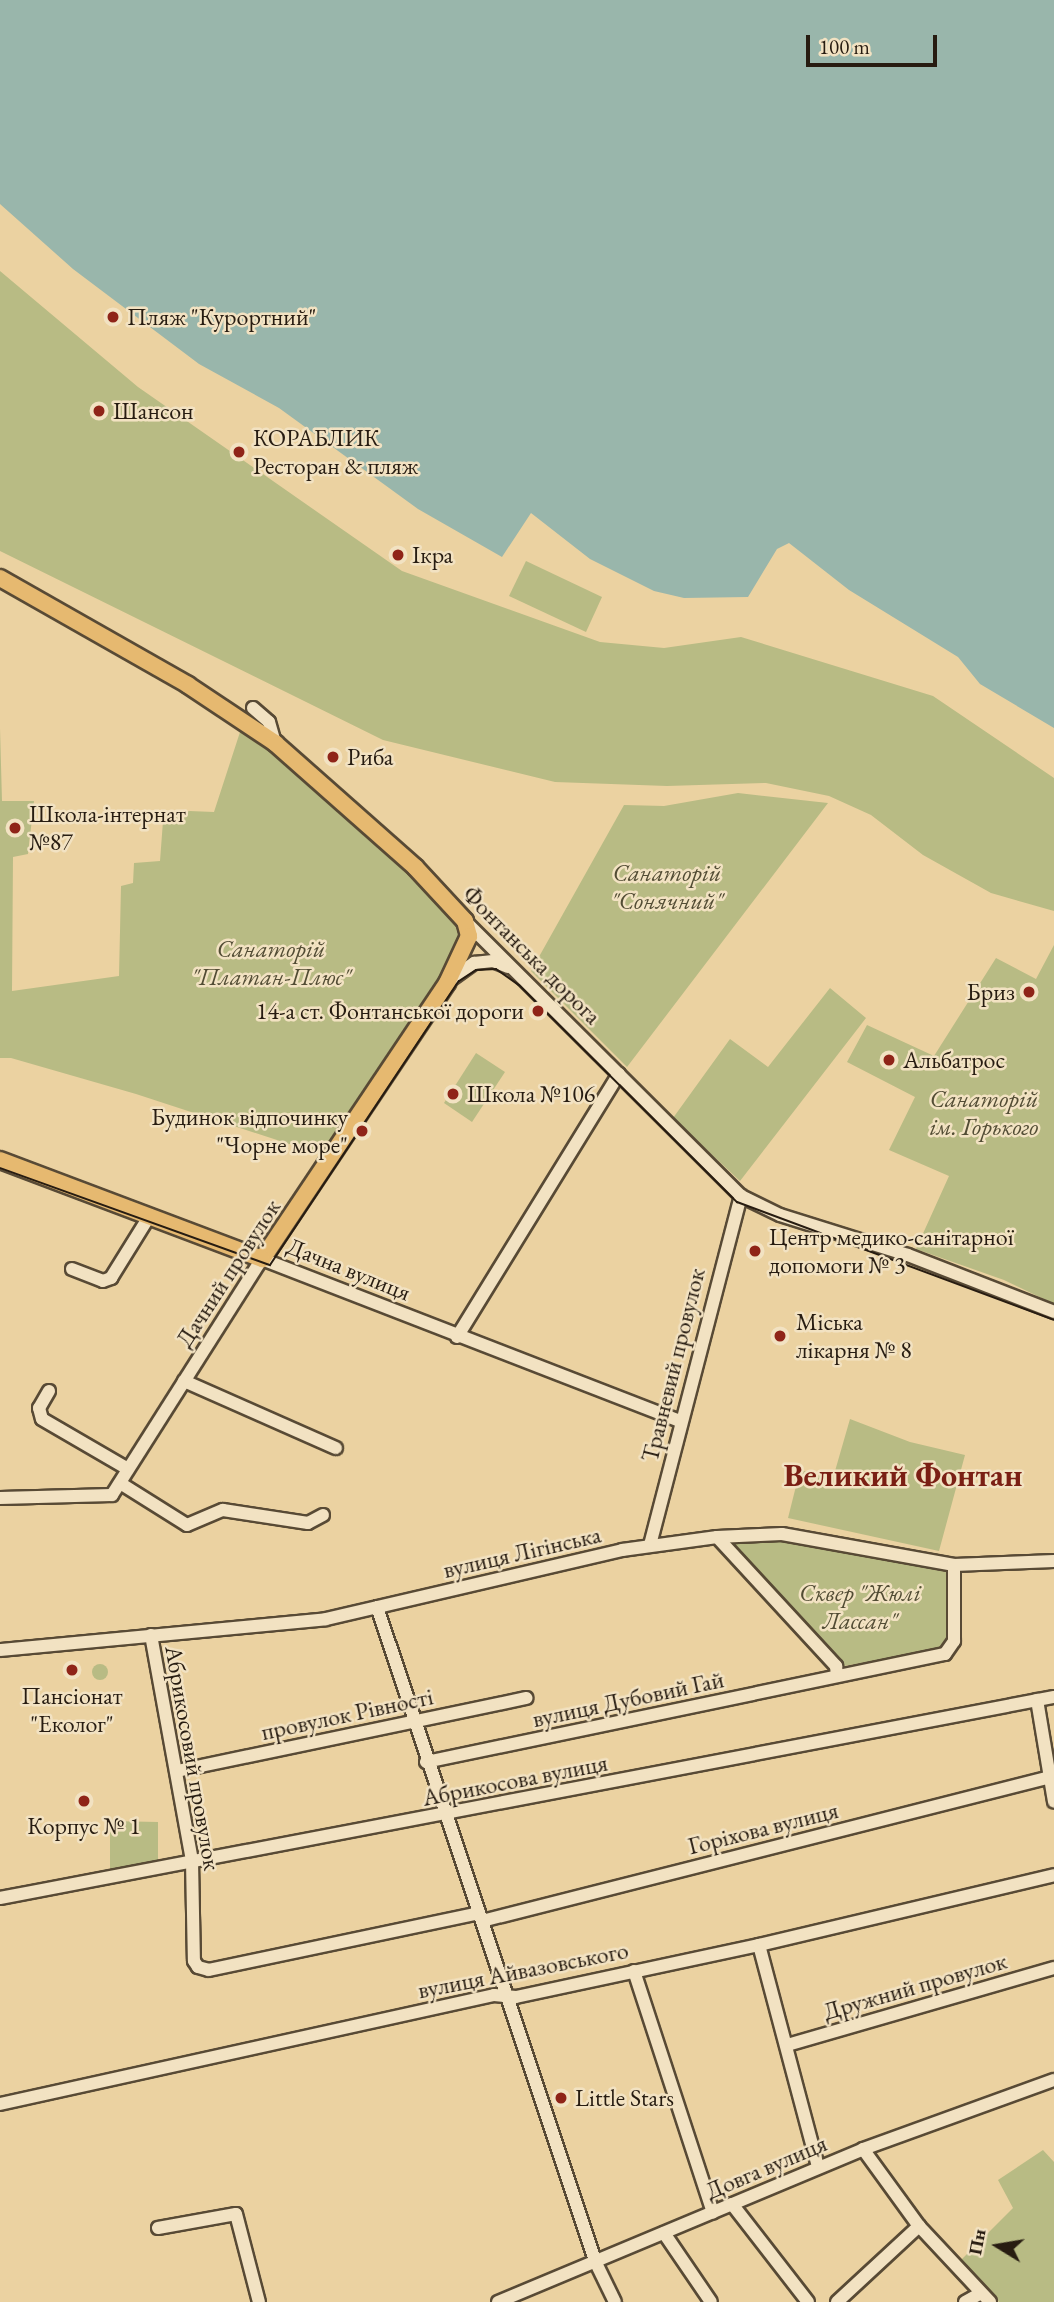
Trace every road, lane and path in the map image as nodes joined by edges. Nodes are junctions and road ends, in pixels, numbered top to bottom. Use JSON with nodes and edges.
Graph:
{"nodes":[{"id":1,"x":0,"y":578,"type":"edge"},
{"id":2,"x":253,"y":708,"type":"dead end"},
{"id":3,"x":275,"y":743,"type":"junction"},
{"id":4,"x":465,"y":921,"type":"junction"},
{"id":5,"x":514,"y":970,"type":"junction"},
{"id":6,"x":447,"y":983,"type":"junction"},
{"id":7,"x":619,"y":1074,"type":"junction"},
{"id":8,"x":0,"y":1160,"type":"edge"},
{"id":9,"x":741,"y":1196,"type":"junction"},
{"id":10,"x":150,"y":1215,"type":"junction"},
{"id":11,"x":262,"y":1259,"type":"junction"},
{"id":12,"x":72,"y":1269,"type":"dead end"},
{"id":13,"x":1054,"y":1312,"type":"edge"},
{"id":14,"x":457,"y":1337,"type":"junction"},
{"id":15,"x":184,"y":1381,"type":"junction"},
{"id":16,"x":49,"y":1391,"type":"dead end"},
{"id":17,"x":680,"y":1421,"type":"junction"},
{"id":18,"x":336,"y":1448,"type":"dead end"},
{"id":19,"x":128,"y":1469,"type":"junction"},
{"id":20,"x":120,"y":1483,"type":"junction"},
{"id":21,"x":0,"y":1498,"type":"edge"},
{"id":22,"x":323,"y":1515,"type":"dead end"},
{"id":23,"x":717,"y":1537,"type":"junction"},
{"id":24,"x":650,"y":1545,"type":"junction"},
{"id":25,"x":1054,"y":1561,"type":"edge"},
{"id":26,"x":954,"y":1565,"type":"junction"},
{"id":27,"x":377,"y":1607,"type":"junction"},
{"id":28,"x":151,"y":1635,"type":"junction"},
{"id":29,"x":0,"y":1650,"type":"edge"},
{"id":30,"x":837,"y":1676,"type":"junction"},
{"id":31,"x":1054,"y":1697,"type":"edge"},
{"id":32,"x":526,"y":1698,"type":"dead end"},
{"id":33,"x":1037,"y":1700,"type":"junction"},
{"id":34,"x":412,"y":1721,"type":"junction"},
{"id":35,"x":426,"y":1762,"type":"junction"},
{"id":36,"x":177,"y":1771,"type":"junction"},
{"id":37,"x":1051,"y":1777,"type":"edge"},
{"id":38,"x":1054,"y":1802,"type":"edge"},
{"id":39,"x":444,"y":1815,"type":"junction"},
{"id":40,"x":192,"y":1861,"type":"junction"},
{"id":41,"x":1054,"y":1875,"type":"edge"},
{"id":42,"x":0,"y":1898,"type":"edge"},
{"id":43,"x":480,"y":1917,"type":"junction"},
{"id":44,"x":759,"y":1945,"type":"junction"},
{"id":45,"x":1054,"y":1968,"type":"edge"},
{"id":46,"x":201,"y":1969,"type":"joint"},
{"id":47,"x":635,"y":1971,"type":"junction"},
{"id":48,"x":507,"y":1996,"type":"junction"},
{"id":49,"x":787,"y":2045,"type":"junction"},
{"id":50,"x":1054,"y":2080,"type":"edge"},
{"id":51,"x":0,"y":2104,"type":"edge"},
{"id":52,"x":863,"y":2149,"type":"junction"},
{"id":53,"x":818,"y":2167,"type":"junction"},
{"id":54,"x":732,"y":2204,"type":"junction"},
{"id":55,"x":713,"y":2212,"type":"junction"},
{"id":56,"x":919,"y":2226,"type":"junction"},
{"id":57,"x":158,"y":2228,"type":"dead end"},
{"id":58,"x":664,"y":2233,"type":"junction"},
{"id":59,"x":596,"y":2263,"type":"junction"},
{"id":60,"x":985,"y":2297,"type":"edge"},
{"id":61,"x":259,"y":2302,"type":"edge"},
{"id":62,"x":498,"y":2302,"type":"edge"},
{"id":63,"x":615,"y":2302,"type":"edge"},
{"id":64,"x":711,"y":2302,"type":"edge"},
{"id":65,"x":808,"y":2302,"type":"edge"},
{"id":66,"x":837,"y":2302,"type":"edge"},
{"id":67,"x":965,"y":2302,"type":"edge"}],
"edges":[{"from":1,"to":3,"type":"main road","name":"Фонтанська дорога"},
{"from":2,"to":3,"type":"street"},
{"from":3,"to":4,"type":"main road","name":"Фонтанська дорога"},
{"from":4,"to":5,"type":"street","name":"Фонтанська дорога"},
{"from":4,"to":6,"type":"main road","name":"Дачний провулок"},
{"from":5,"to":6,"type":"street","name":"Дачний провулок"},
{"from":5,"to":7,"type":"street","name":"Фонтанська дорога"},
{"from":6,"to":11,"type":"main road","name":"Дачний провулок"},
{"from":7,"to":9,"type":"street","name":"Фонтанська дорога"},
{"from":7,"to":14,"type":"street"},
{"from":8,"to":10,"type":"main road","name":"Дачна вулиця"},
{"from":9,"to":13,"type":"street","name":"Фонтанська дорога"},
{"from":9,"to":17,"type":"street","name":"Травневий провулок"},
{"from":10,"to":11,"type":"main road","name":"Дачна вулиця"},
{"from":10,"to":12,"type":"street"},
{"from":11,"to":14,"type":"street","name":"Дачна вулиця"},
{"from":11,"to":15,"type":"street","name":"Дачний провулок"},
{"from":14,"to":17,"type":"street","name":"Дачна вулиця"},
{"from":15,"to":18,"type":"street"},
{"from":15,"to":19,"type":"street","name":"Дачний провулок"},
{"from":16,"to":19,"type":"street"},
{"from":17,"to":24,"type":"street","name":"Травневий провулок"},
{"from":19,"to":20,"type":"street","name":"Дачний провулок"},
{"from":20,"to":21,"type":"street"},
{"from":20,"to":22,"type":"street"},
{"from":23,"to":24,"type":"street","name":"вулиця Лігінська"},
{"from":23,"to":26,"type":"street","name":"вулиця Лігінська"},
{"from":23,"to":30,"type":"street"},
{"from":24,"to":27,"type":"street","name":"вулиця Лігінська"},
{"from":25,"to":26,"type":"street","name":"вулиця Лігінська"},
{"from":26,"to":30,"type":"street","name":"вулиця Дубовий Гай"},
{"from":27,"to":28,"type":"street","name":"вулиця Лігінська"},
{"from":27,"to":34,"type":"street"},
{"from":28,"to":29,"type":"street","name":"вулиця Лігінська"},
{"from":28,"to":36,"type":"street","name":"Абрикосовий провулок"},
{"from":30,"to":35,"type":"street","name":"вулиця Дубовий Гай"},
{"from":31,"to":33,"type":"street","name":"Абрикосова вулиця"},
{"from":32,"to":34,"type":"street","name":"провулок Рівності"},
{"from":33,"to":37,"type":"street"},
{"from":33,"to":39,"type":"street","name":"Абрикосова вулиця"},
{"from":34,"to":35,"type":"street"},
{"from":34,"to":36,"type":"street","name":"провулок Рівності"},
{"from":35,"to":39,"type":"street"},
{"from":36,"to":40,"type":"street","name":"Абрикосовий провулок"},
{"from":37,"to":38,"type":"street"},
{"from":37,"to":43,"type":"street","name":"Горіхова вулиця"},
{"from":39,"to":40,"type":"street","name":"Абрикосова вулиця"},
{"from":39,"to":43,"type":"street"},
{"from":40,"to":42,"type":"street","name":"Абрикосова вулиця"},
{"from":40,"to":46,"type":"street","name":"Абрикосовий провулок"},
{"from":41,"to":44,"type":"street","name":"вулиця Айвазовського"},
{"from":43,"to":46,"type":"street","name":"Горіхова вулиця"},
{"from":43,"to":48,"type":"street"},
{"from":44,"to":47,"type":"street","name":"вулиця Айвазовського"},
{"from":44,"to":49,"type":"street"},
{"from":45,"to":49,"type":"street","name":"Дружний провулок"},
{"from":47,"to":48,"type":"street","name":"вулиця Айвазовського"},
{"from":47,"to":55,"type":"street"},
{"from":48,"to":51,"type":"street","name":"вулиця Айвазовського"},
{"from":48,"to":59,"type":"street"},
{"from":49,"to":53,"type":"street"},
{"from":50,"to":52,"type":"street","name":"Довга вулиця"},
{"from":52,"to":53,"type":"street","name":"Довга вулиця"},
{"from":52,"to":56,"type":"street"},
{"from":53,"to":54,"type":"street","name":"Довга вулиця"},
{"from":54,"to":55,"type":"street","name":"Довга вулиця"},
{"from":54,"to":65,"type":"street"},
{"from":55,"to":58,"type":"street","name":"Довга вулиця"},
{"from":56,"to":60,"type":"street"},
{"from":56,"to":66,"type":"street"},
{"from":57,"to":61,"type":"street"},
{"from":58,"to":59,"type":"street","name":"Довга вулиця"},
{"from":58,"to":64,"type":"street"},
{"from":59,"to":62,"type":"street","name":"Довга вулиця"},
{"from":59,"to":63,"type":"street"},
{"from":60,"to":67,"type":"street"}]}
